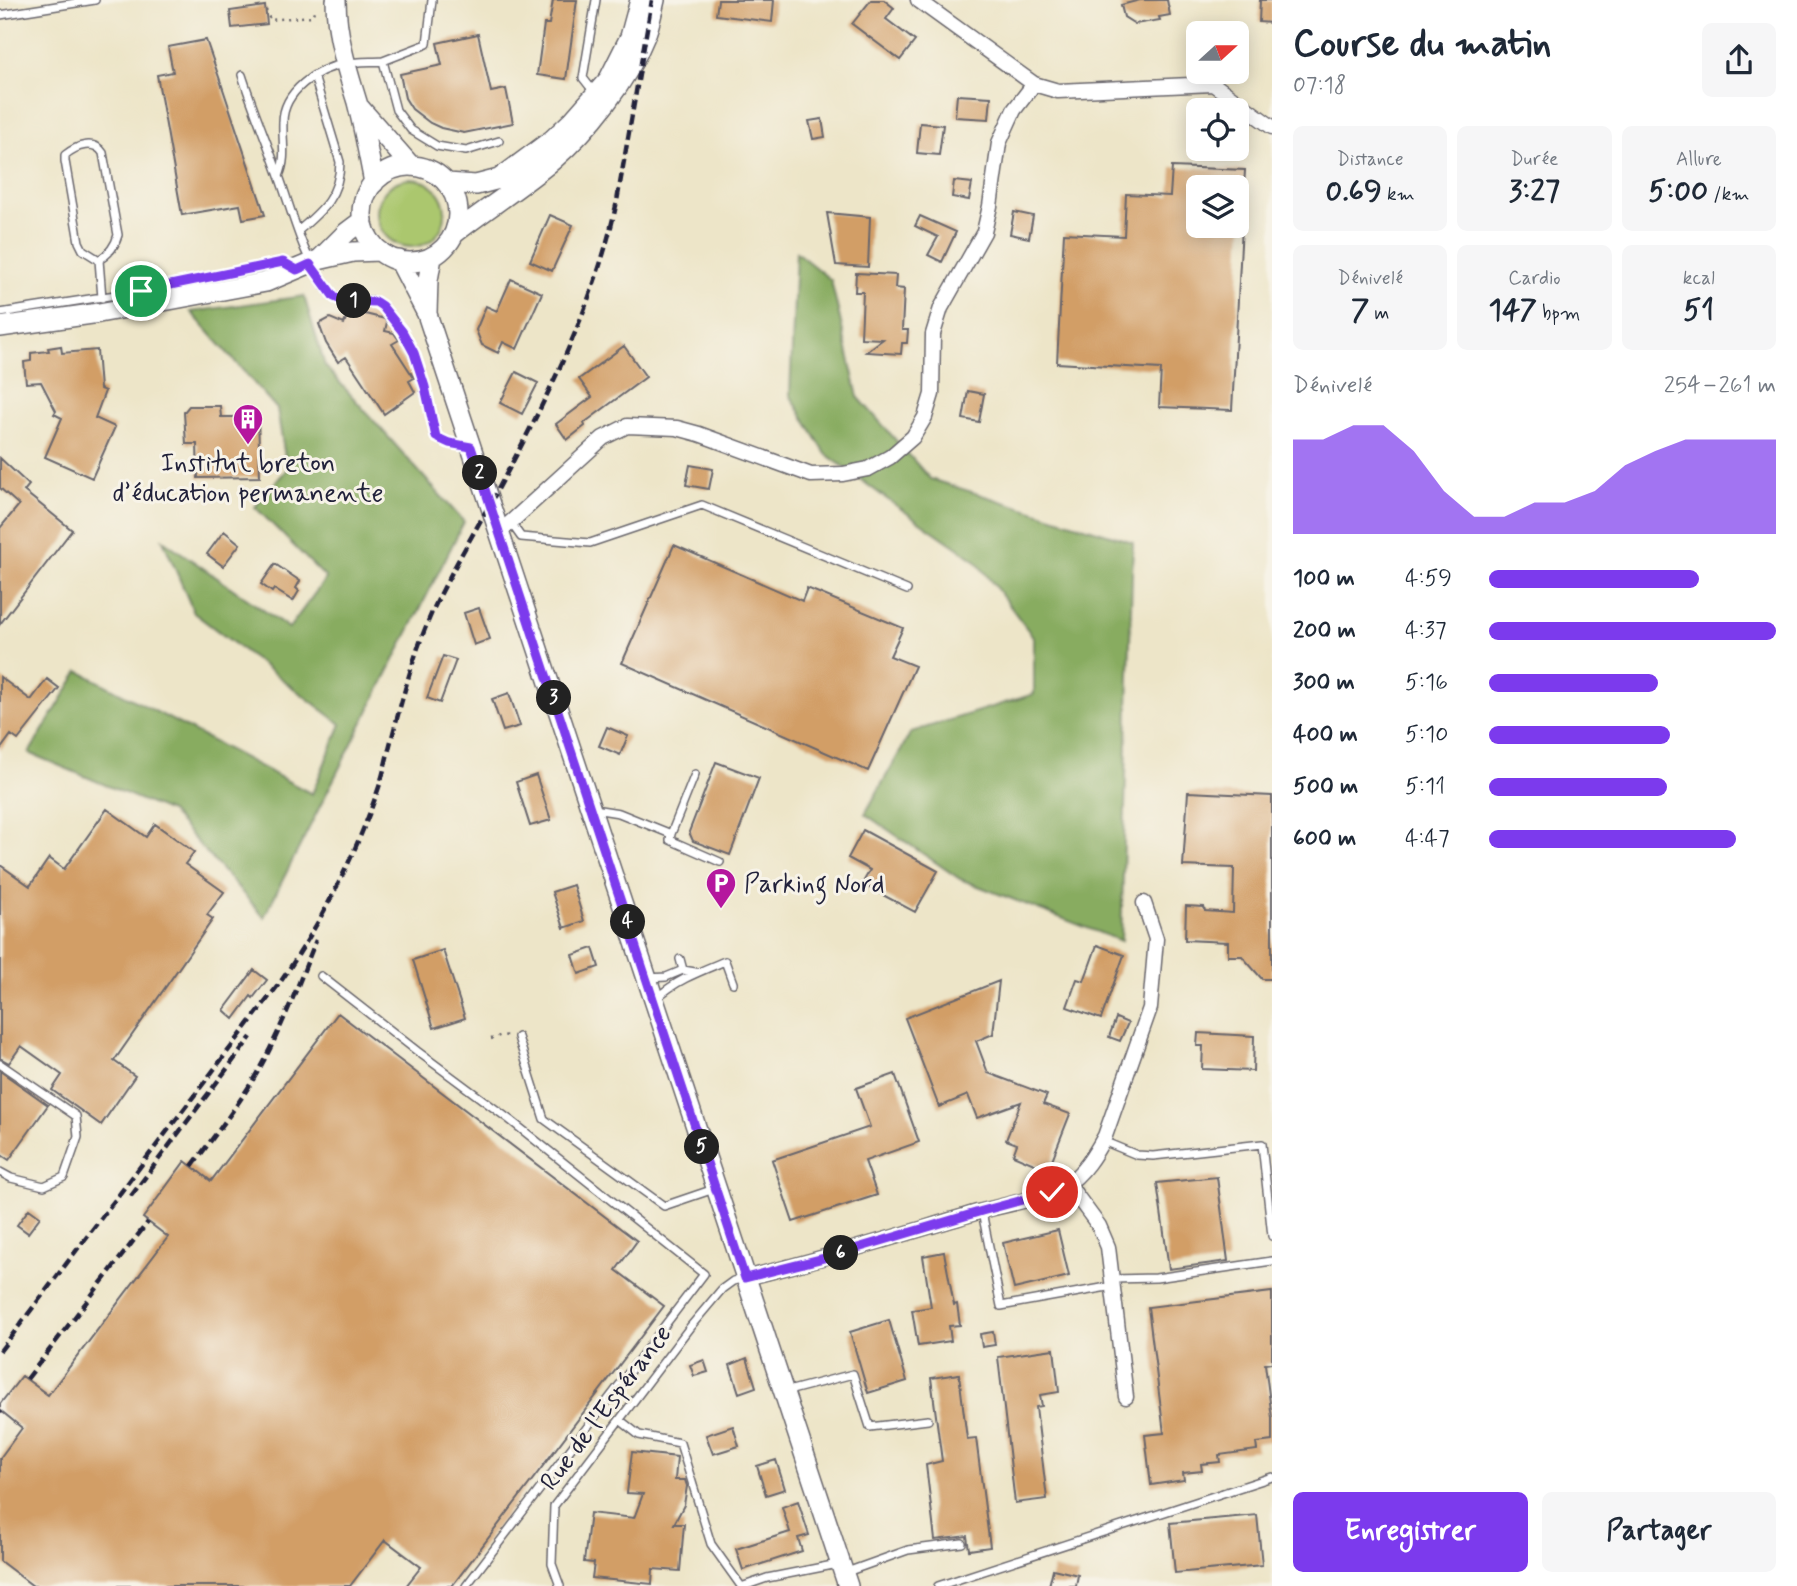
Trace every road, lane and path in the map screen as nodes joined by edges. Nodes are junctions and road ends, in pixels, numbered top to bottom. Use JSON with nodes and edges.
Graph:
{"nodes":[{"id":1,"x":94,"y":0,"type":"edge"},
{"id":2,"x":336,"y":0,"type":"edge"},
{"id":3,"x":432,"y":0,"type":"edge"},
{"id":4,"x":596,"y":0,"type":"edge"},
{"id":5,"x":640,"y":0,"type":"edge"},
{"id":6,"x":655,"y":0,"type":"edge"},
{"id":7,"x":918,"y":0,"type":"edge"},
{"id":8,"x":315,"y":9,"type":"dead end"},
{"id":9,"x":266,"y":10,"type":"dead end"},
{"id":10,"x":0,"y":15,"type":"edge"},
{"id":11,"x":383,"y":61,"type":"junction"},
{"id":12,"x":346,"y":63,"type":"junction"},
{"id":13,"x":242,"y":75,"type":"dead end"},
{"id":14,"x":314,"y":76,"type":"junction"},
{"id":15,"x":1034,"y":84,"type":"junction"},
{"id":16,"x":595,"y":93,"type":"junction"},
{"id":17,"x":357,"y":104,"type":"junction"},
{"id":18,"x":1272,"y":127,"type":"edge"},
{"id":19,"x":499,"y":141,"type":"dead end"},
{"id":20,"x":411,"y":166,"type":"junction"},
{"id":21,"x":279,"y":176,"type":"junction"},
{"id":22,"x":374,"y":183,"type":"junction"},
{"id":23,"x":447,"y":183,"type":"junction"},
{"id":24,"x":363,"y":220,"type":"junction"},
{"id":25,"x":298,"y":231,"type":"junction"},
{"id":26,"x":454,"y":233,"type":"junction"},
{"id":27,"x":380,"y":251,"type":"junction"},
{"id":28,"x":432,"y":257,"type":"junction"},
{"id":29,"x":99,"y":260,"type":"junction"},
{"id":30,"x":399,"y":260,"type":"junction"},
{"id":31,"x":309,"y":265,"type":"junction"},
{"id":32,"x":102,"y":298,"type":"junction"},
{"id":33,"x":0,"y":313,"type":"edge"},
{"id":34,"x":426,"y":314,"type":"junction"},
{"id":35,"x":0,"y":327,"type":"edge"},
{"id":36,"x":471,"y":447,"type":"junction"},
{"id":37,"x":505,"y":527,"type":"junction"},
{"id":38,"x":907,"y":590,"type":"dead end"},
{"id":39,"x":695,"y":774,"type":"dead end"},
{"id":40,"x":590,"y":809,"type":"junction"},
{"id":41,"x":671,"y":834,"type":"junction"},
{"id":42,"x":720,"y":862,"type":"dead end"},
{"id":43,"x":1144,"y":903,"type":"dead end"},
{"id":44,"x":680,"y":959,"type":"dead end"},
{"id":45,"x":683,"y":970,"type":"junction"},
{"id":46,"x":695,"y":972,"type":"junction"},
{"id":47,"x":321,"y":976,"type":"dead end"},
{"id":48,"x":647,"y":979,"type":"junction"},
{"id":49,"x":733,"y":983,"type":"dead end"},
{"id":50,"x":654,"y":1000,"type":"junction"},
{"id":51,"x":518,"y":1037,"type":"joint"},
{"id":52,"x":491,"y":1039,"type":"dead end"},
{"id":53,"x":0,"y":1064,"type":"edge"},
{"id":54,"x":1102,"y":1140,"type":"junction"},
{"id":55,"x":0,"y":1172,"type":"edge"},
{"id":56,"x":1068,"y":1184,"type":"junction"},
{"id":57,"x":715,"y":1189,"type":"junction"},
{"id":58,"x":982,"y":1211,"type":"junction"},
{"id":59,"x":1272,"y":1236,"type":"edge"},
{"id":60,"x":1272,"y":1261,"type":"edge"},
{"id":61,"x":745,"y":1278,"type":"junction"},
{"id":62,"x":1112,"y":1283,"type":"junction"},
{"id":63,"x":783,"y":1392,"type":"junction"},
{"id":64,"x":1126,"y":1397,"type":"dead end"},
{"id":65,"x":620,"y":1419,"type":"junction"},
{"id":66,"x":928,"y":1420,"type":"dead end"},
{"id":67,"x":1272,"y":1477,"type":"edge"},
{"id":68,"x":962,"y":1543,"type":"dead end"},
{"id":69,"x":844,"y":1574,"type":"edge"},
{"id":70,"x":466,"y":1586,"type":"edge"},
{"id":71,"x":560,"y":1586,"type":"edge"},
{"id":72,"x":742,"y":1586,"type":"edge"},
{"id":73,"x":938,"y":1586,"type":"edge"}],
"edges":[{"from":1,"to":10,"type":"lane"},
{"from":2,"to":12,"type":"main road"},
{"from":3,"to":11,"type":"lane"},
{"from":4,"to":16,"type":"lane"},
{"from":5,"to":16,"type":"main road"},
{"from":6,"to":26,"type":"main road"},
{"from":7,"to":15,"type":"street"},
{"from":8,"to":9,"type":"path"},
{"from":11,"to":12,"type":"lane"},
{"from":11,"to":19,"type":"lane"},
{"from":12,"to":14,"type":"lane"},
{"from":12,"to":17,"type":"main road"},
{"from":13,"to":21,"type":"lane"},
{"from":14,"to":21,"type":"lane"},
{"from":14,"to":25,"type":"lane"},
{"from":15,"to":18,"type":"street"},
{"from":15,"to":37,"type":"street"},
{"from":16,"to":23,"type":"main road"},
{"from":17,"to":20,"type":"main road"},
{"from":17,"to":22,"type":"main road"},
{"from":20,"to":22,"type":"main road"},
{"from":20,"to":23,"type":"main road"},
{"from":21,"to":25,"type":"lane"},
{"from":22,"to":24,"type":"main road"},
{"from":23,"to":26,"type":"main road"},
{"from":24,"to":27,"type":"main road"},
{"from":24,"to":31,"type":"main road"},
{"from":25,"to":31,"type":"lane"},
{"from":26,"to":28,"type":"main road"},
{"from":27,"to":30,"type":"main road"},
{"from":27,"to":31,"type":"main road"},
{"from":28,"to":30,"type":"main road"},
{"from":28,"to":34,"type":"main road"},
{"from":29,"to":29,"type":"lane"},
{"from":29,"to":32,"type":"lane"},
{"from":30,"to":34,"type":"main road"},
{"from":31,"to":32,"type":"lane"},
{"from":31,"to":35,"type":"main road"},
{"from":31,"to":36,"type":"lane"},
{"from":32,"to":33,"type":"lane"},
{"from":34,"to":36,"type":"main road"},
{"from":36,"to":37,"type":"main road"},
{"from":37,"to":38,"type":"lane"},
{"from":37,"to":40,"type":"main road"},
{"from":39,"to":41,"type":"lane"},
{"from":40,"to":41,"type":"lane"},
{"from":40,"to":48,"type":"main road"},
{"from":41,"to":42,"type":"lane"},
{"from":43,"to":54,"type":"street"},
{"from":44,"to":45,"type":"lane"},
{"from":45,"to":46,"type":"lane"},
{"from":45,"to":48,"type":"lane"},
{"from":46,"to":49,"type":"lane"},
{"from":46,"to":50,"type":"lane"},
{"from":47,"to":70,"type":"lane"},
{"from":48,"to":50,"type":"main road"},
{"from":50,"to":57,"type":"main road"},
{"from":51,"to":52,"type":"path"},
{"from":51,"to":57,"type":"lane"},
{"from":53,"to":55,"type":"lane"},
{"from":54,"to":56,"type":"street"},
{"from":54,"to":59,"type":"lane"},
{"from":56,"to":58,"type":"street"},
{"from":56,"to":62,"type":"street"},
{"from":57,"to":61,"type":"main road"},
{"from":58,"to":61,"type":"street"},
{"from":58,"to":62,"type":"lane"},
{"from":60,"to":62,"type":"lane"},
{"from":61,"to":63,"type":"main road"},
{"from":61,"to":65,"type":"lane","name":"Rue de l'Espérance"},
{"from":62,"to":64,"type":"street"},
{"from":63,"to":66,"type":"lane"},
{"from":63,"to":69,"type":"main road"},
{"from":65,"to":71,"type":"lane","name":"Rue de l'Espérance"},
{"from":65,"to":72,"type":"lane"},
{"from":67,"to":73,"type":"lane"},
{"from":68,"to":69,"type":"lane"},
{"from":69,"to":72,"type":"lane"}]}
